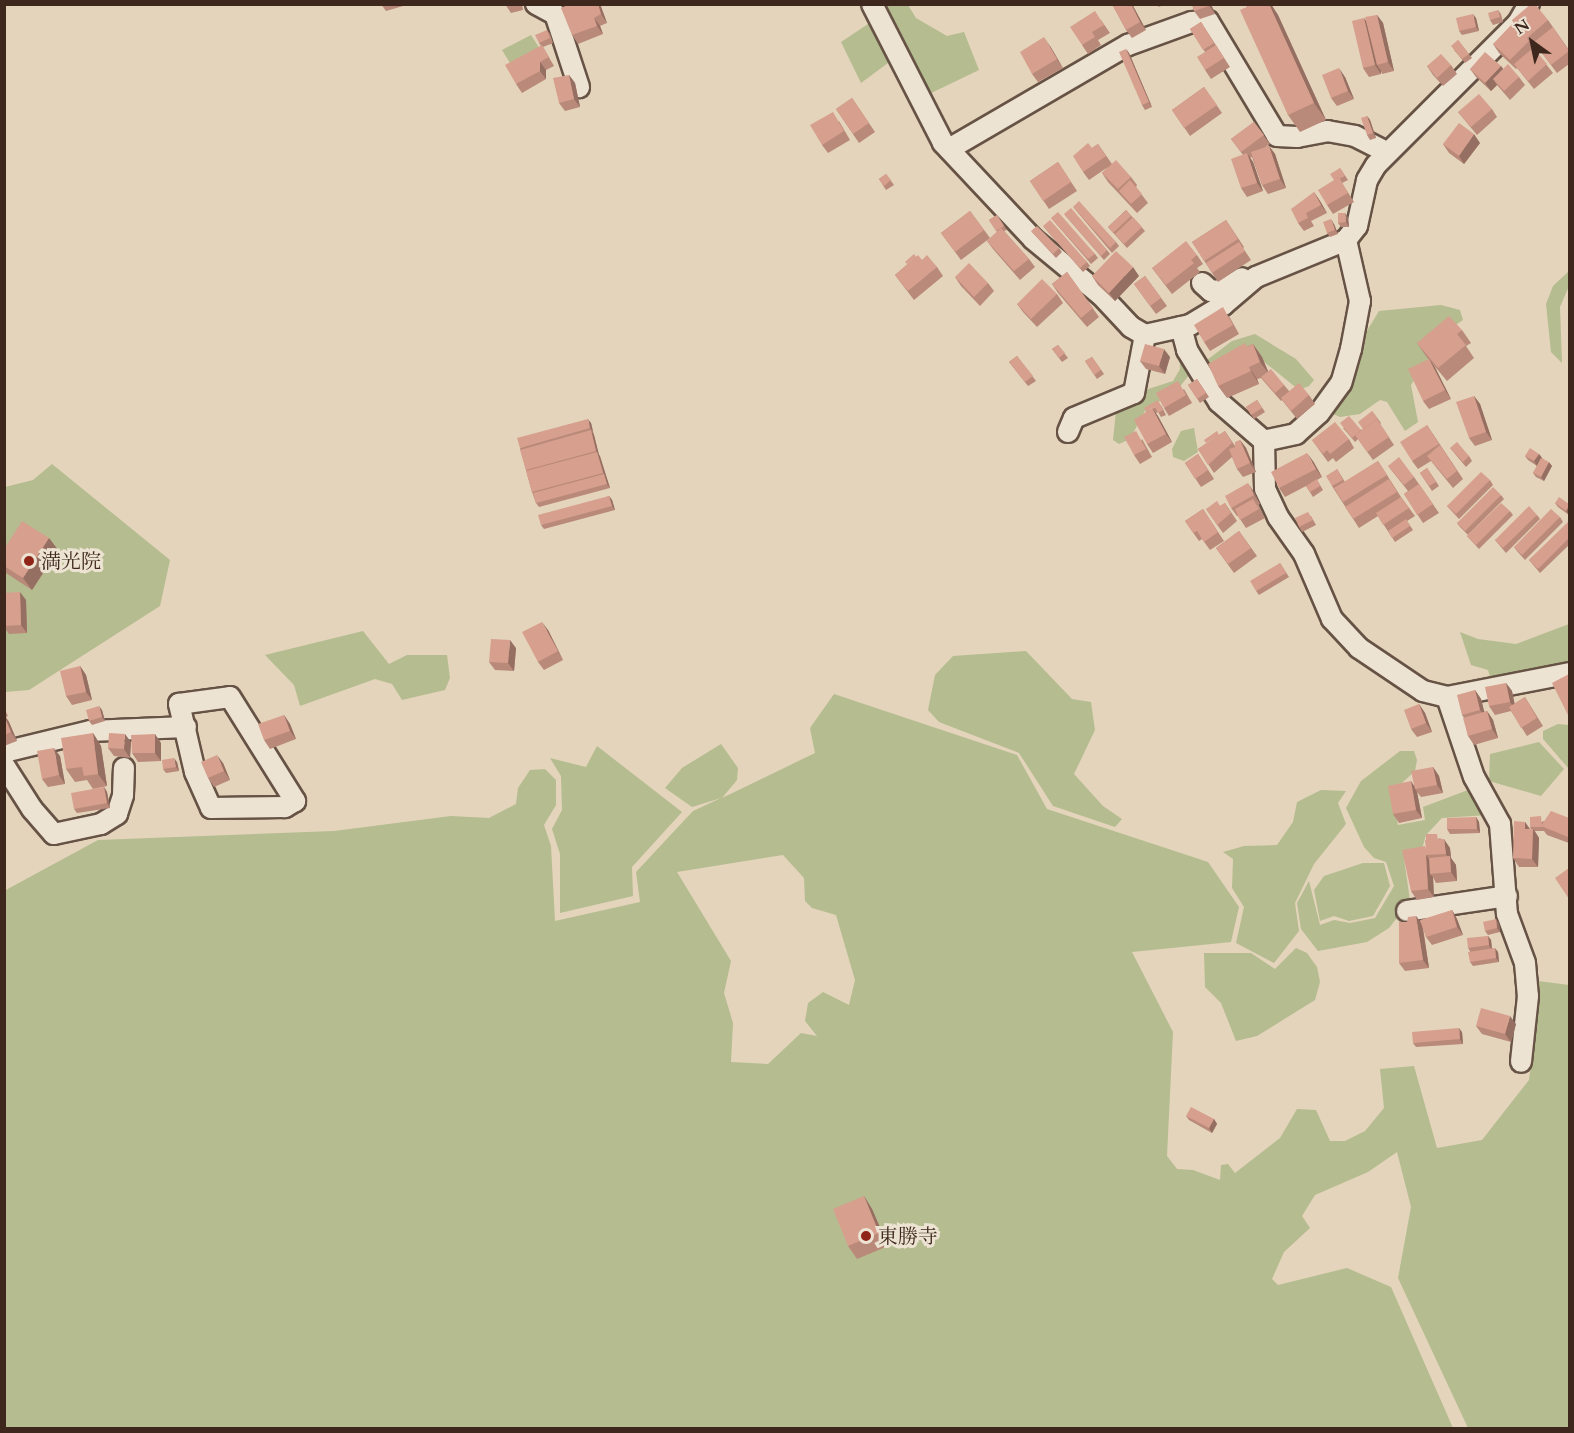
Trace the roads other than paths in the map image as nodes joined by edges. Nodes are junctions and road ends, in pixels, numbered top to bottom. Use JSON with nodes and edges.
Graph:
{"nodes":[{"id":1,"x":536,"y":4,"type":"edge"},
{"id":2,"x":872,"y":4,"type":"edge"},
{"id":3,"x":1529,"y":4,"type":"edge"},
{"id":4,"x":579,"y":87,"type":"dead end"},
{"id":5,"x":949,"y":149,"type":"junction"},
{"id":6,"x":1387,"y":152,"type":"junction"},
{"id":7,"x":1346,"y":240,"type":"junction"},
{"id":8,"x":1256,"y":277,"type":"junction"},
{"id":9,"x":1202,"y":283,"type":"dead end"},
{"id":10,"x":1181,"y":327,"type":"junction"},
{"id":11,"x":1145,"y":335,"type":"junction"},
{"id":12,"x":1068,"y":432,"type":"dead end"},
{"id":13,"x":1264,"y":441,"type":"junction"},
{"id":14,"x":1569,"y":674,"type":"edge"},
{"id":15,"x":1447,"y":697,"type":"junction"},
{"id":16,"x":186,"y":727,"type":"junction"},
{"id":17,"x":4,"y":752,"type":"edge"},
{"id":18,"x":4,"y":765,"type":"edge"},
{"id":19,"x":124,"y":768,"type":"dead end"},
{"id":20,"x":1507,"y":896,"type":"junction"},
{"id":21,"x":1407,"y":911,"type":"dead end"},
{"id":22,"x":1521,"y":1062,"type":"dead end"}],
"edges":[{"from":1,"to":4,"type":"street"},
{"from":2,"to":5,"type":"street"},
{"from":3,"to":6,"type":"street"},
{"from":5,"to":6,"type":"street"},
{"from":5,"to":11,"type":"street"},
{"from":6,"to":7,"type":"street"},
{"from":7,"to":8,"type":"street"},
{"from":7,"to":13,"type":"street"},
{"from":8,"to":9,"type":"street"},
{"from":8,"to":10,"type":"street"},
{"from":10,"to":11,"type":"street"},
{"from":10,"to":13,"type":"street"},
{"from":11,"to":12,"type":"street"},
{"from":13,"to":15,"type":"street"},
{"from":14,"to":15,"type":"street"},
{"from":15,"to":20,"type":"street"},
{"from":16,"to":16,"type":"street"},
{"from":16,"to":17,"type":"street"},
{"from":18,"to":19,"type":"street"},
{"from":20,"to":21,"type":"street"},
{"from":20,"to":22,"type":"street"}]}
